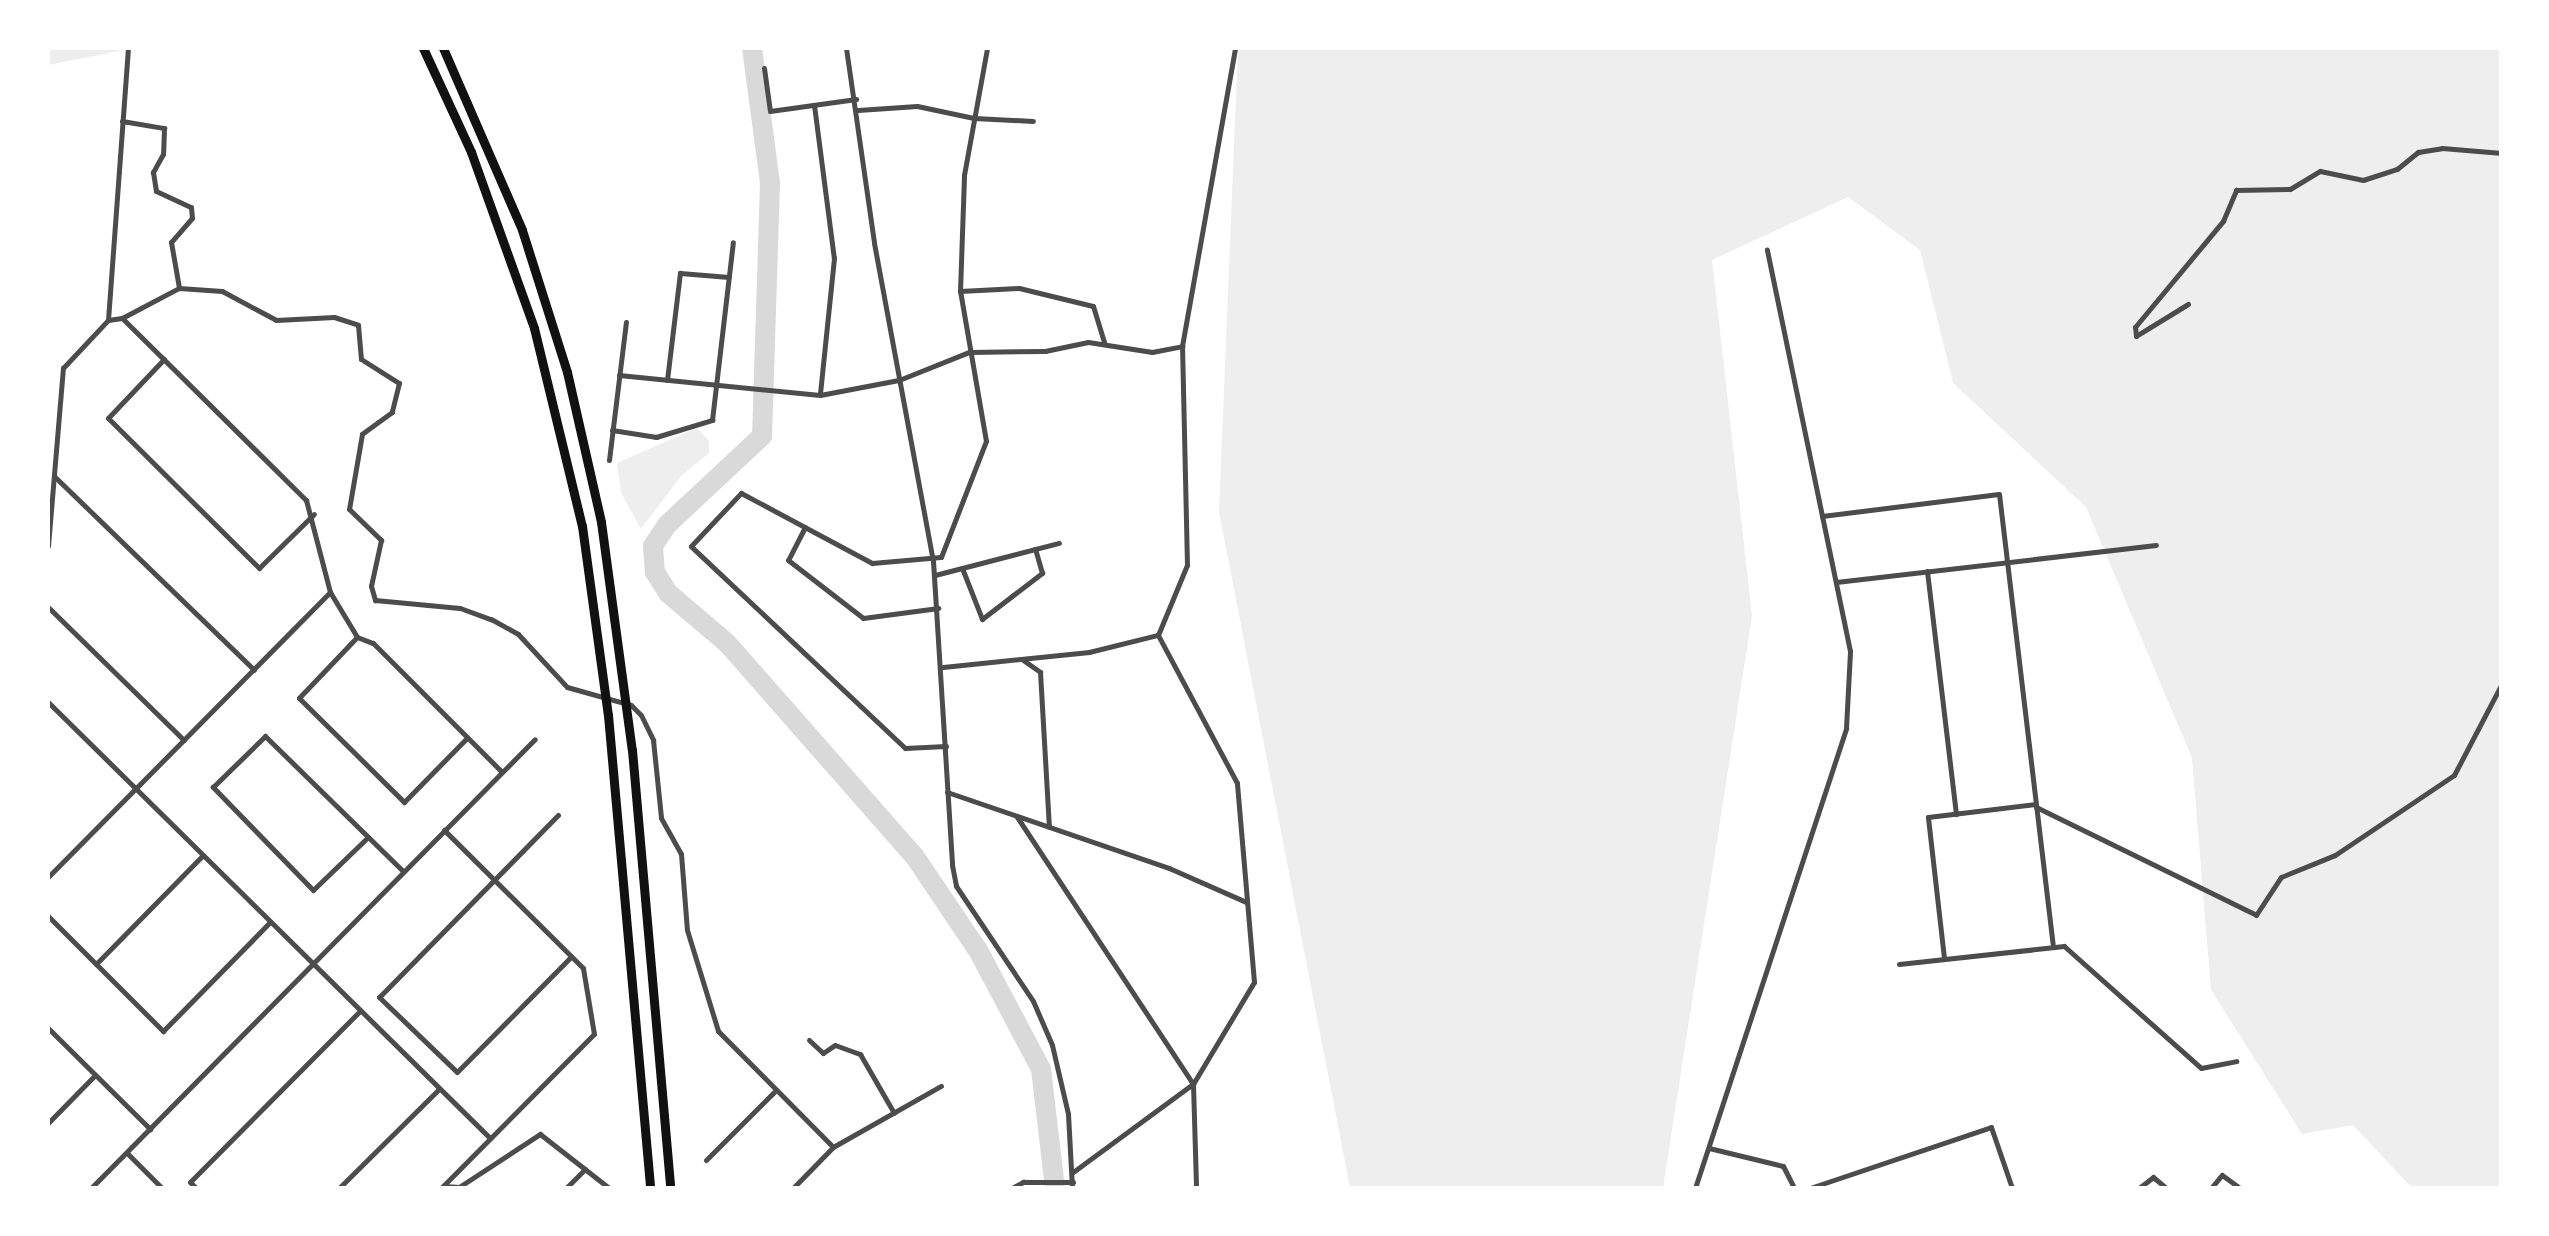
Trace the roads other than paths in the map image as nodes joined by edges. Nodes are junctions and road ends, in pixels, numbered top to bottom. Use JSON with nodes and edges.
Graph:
{"nodes":[{"id":1,"x":128,"y":48,"type":"edge"},
{"id":2,"x":423,"y":48,"type":"edge"},
{"id":3,"x":443,"y":48,"type":"edge"},
{"id":4,"x":846,"y":48,"type":"edge"},
{"id":5,"x":987,"y":48,"type":"edge"},
{"id":6,"x":1234,"y":48,"type":"edge"},
{"id":7,"x":764,"y":68,"type":"dead end"},
{"id":8,"x":856,"y":99,"type":"junction"},
{"id":9,"x":814,"y":104,"type":"junction"},
{"id":10,"x":857,"y":110,"type":"junction"},
{"id":11,"x":974,"y":118,"type":"junction"},
{"id":12,"x":1033,"y":121,"type":"dead end"},
{"id":13,"x":122,"y":122,"type":"junction"},
{"id":14,"x":2502,"y":153,"type":"edge"},
{"id":15,"x":733,"y":242,"type":"dead end"},
{"id":16,"x":1767,"y":249,"type":"dead end"},
{"id":17,"x":729,"y":277,"type":"junction"},
{"id":18,"x":179,"y":288,"type":"junction"},
{"id":19,"x":960,"y":290,"type":"junction"},
{"id":20,"x":2188,"y":304,"type":"dead end"},
{"id":21,"x":122,"y":318,"type":"junction"},
{"id":22,"x":108,"y":320,"type":"junction"},
{"id":23,"x":626,"y":322,"type":"dead end"},
{"id":24,"x":1104,"y":343,"type":"junction"},
{"id":25,"x":1182,"y":346,"type":"junction"},
{"id":26,"x":969,"y":352,"type":"junction"},
{"id":27,"x":164,"y":359,"type":"junction"},
{"id":28,"x":619,"y":375,"type":"junction"},
{"id":29,"x":667,"y":380,"type":"junction"},
{"id":30,"x":899,"y":380,"type":"junction"},
{"id":31,"x":716,"y":385,"type":"junction"},
{"id":32,"x":820,"y":395,"type":"junction"},
{"id":33,"x":612,"y":430,"type":"junction"},
{"id":34,"x":608,"y":460,"type":"dead end"},
{"id":35,"x":54,"y":476,"type":"junction"},
{"id":36,"x":314,"y":514,"type":"junction"},
{"id":37,"x":1822,"y":516,"type":"junction"},
{"id":38,"x":805,"y":527,"type":"junction"},
{"id":39,"x":1058,"y":543,"type":"dead end"},
{"id":40,"x":2156,"y":545,"type":"dead end"},
{"id":41,"x":48,"y":546,"type":"edge"},
{"id":42,"x":1036,"y":549,"type":"junction"},
{"id":43,"x":934,"y":562,"type":"junction"},
{"id":44,"x":2007,"y":562,"type":"junction"},
{"id":45,"x":962,"y":568,"type":"junction"},
{"id":46,"x":1927,"y":571,"type":"junction"},
{"id":47,"x":935,"y":575,"type":"junction"},
{"id":48,"x":1836,"y":582,"type":"junction"},
{"id":49,"x":330,"y":592,"type":"junction"},
{"id":50,"x":48,"y":607,"type":"edge"},
{"id":51,"x":938,"y":608,"type":"junction"},
{"id":52,"x":1158,"y":635,"type":"junction"},
{"id":53,"x":358,"y":636,"type":"junction"},
{"id":54,"x":1023,"y":660,"type":"junction"},
{"id":55,"x":943,"y":667,"type":"junction"},
{"id":56,"x":254,"y":670,"type":"junction"},
{"id":57,"x":2502,"y":683,"type":"edge"},
{"id":58,"x":48,"y":702,"type":"edge"},
{"id":59,"x":468,"y":738,"type":"junction"},
{"id":60,"x":535,"y":739,"type":"dead end"},
{"id":61,"x":184,"y":740,"type":"junction"},
{"id":62,"x":946,"y":746,"type":"junction"},
{"id":63,"x":502,"y":772,"type":"junction"},
{"id":64,"x":136,"y":788,"type":"junction"},
{"id":65,"x":948,"y":792,"type":"junction"},
{"id":66,"x":2036,"y":805,"type":"junction"},
{"id":67,"x":1956,"y":814,"type":"junction"},
{"id":68,"x":558,"y":815,"type":"dead end"},
{"id":69,"x":1017,"y":817,"type":"junction"},
{"id":70,"x":1049,"y":827,"type":"junction"},
{"id":71,"x":444,"y":830,"type":"junction"},
{"id":72,"x":368,"y":837,"type":"junction"},
{"id":73,"x":202,"y":856,"type":"junction"},
{"id":74,"x":403,"y":872,"type":"junction"},
{"id":75,"x":48,"y":877,"type":"edge"},
{"id":76,"x":494,"y":879,"type":"junction"},
{"id":77,"x":1246,"y":902,"type":"junction"},
{"id":78,"x":48,"y":916,"type":"edge"},
{"id":79,"x":270,"y":922,"type":"junction"},
{"id":80,"x":2053,"y":944,"type":"junction"},
{"id":81,"x":572,"y":956,"type":"junction"},
{"id":82,"x":1944,"y":958,"type":"junction"},
{"id":83,"x":96,"y":964,"type":"junction"},
{"id":84,"x":311,"y":964,"type":"junction"},
{"id":85,"x":1899,"y":964,"type":"dead end"},
{"id":86,"x":359,"y":1012,"type":"junction"},
{"id":87,"x":48,"y":1028,"type":"edge"},
{"id":88,"x":808,"y":1040,"type":"dead end"},
{"id":89,"x":2236,"y":1061,"type":"dead end"},
{"id":90,"x":95,"y":1075,"type":"junction"},
{"id":91,"x":1193,"y":1084,"type":"junction"},
{"id":92,"x":941,"y":1086,"type":"dead end"},
{"id":93,"x":439,"y":1088,"type":"junction"},
{"id":94,"x":775,"y":1091,"type":"junction"},
{"id":95,"x":894,"y":1113,"type":"junction"},
{"id":96,"x":48,"y":1124,"type":"edge"},
{"id":97,"x":150,"y":1128,"type":"junction"},
{"id":98,"x":490,"y":1138,"type":"junction"},
{"id":99,"x":833,"y":1147,"type":"junction"},
{"id":100,"x":1709,"y":1148,"type":"junction"},
{"id":101,"x":126,"y":1153,"type":"junction"},
{"id":102,"x":706,"y":1160,"type":"dead end"},
{"id":103,"x":585,"y":1170,"type":"junction"},
{"id":104,"x":1073,"y":1172,"type":"junction"},
{"id":105,"x":1072,"y":1185,"type":"edge"},
{"id":106,"x":669,"y":1186,"type":"edge"},
{"id":107,"x":443,"y":1187,"type":"edge"},
{"id":108,"x":91,"y":1188,"type":"edge"},
{"id":109,"x":162,"y":1188,"type":"edge"},
{"id":110,"x":196,"y":1188,"type":"edge"},
{"id":111,"x":339,"y":1188,"type":"edge"},
{"id":112,"x":566,"y":1188,"type":"edge"},
{"id":113,"x":610,"y":1188,"type":"edge"},
{"id":114,"x":650,"y":1188,"type":"edge"},
{"id":115,"x":794,"y":1188,"type":"edge"},
{"id":116,"x":1012,"y":1188,"type":"edge"},
{"id":117,"x":1196,"y":1188,"type":"edge"},
{"id":118,"x":1695,"y":1188,"type":"edge"},
{"id":119,"x":1794,"y":1188,"type":"edge"},
{"id":120,"x":1810,"y":1188,"type":"edge"},
{"id":121,"x":2012,"y":1188,"type":"edge"},
{"id":122,"x":2139,"y":1188,"type":"edge"},
{"id":123,"x":2166,"y":1188,"type":"edge"},
{"id":124,"x":2210,"y":1188,"type":"edge"},
{"id":125,"x":2240,"y":1188,"type":"edge"}],
"edges":[{"from":1,"to":13,"type":"street"},
{"from":2,"to":114,"type":"highway"},
{"from":3,"to":106,"type":"highway"},
{"from":4,"to":8,"type":"street"},
{"from":5,"to":11,"type":"street"},
{"from":6,"to":25,"type":"street"},
{"from":7,"to":9,"type":"street"},
{"from":8,"to":9,"type":"street"},
{"from":8,"to":10,"type":"street"},
{"from":9,"to":32,"type":"street"},
{"from":10,"to":11,"type":"street"},
{"from":10,"to":30,"type":"street"},
{"from":11,"to":12,"type":"street"},
{"from":11,"to":19,"type":"street"},
{"from":13,"to":18,"type":"street"},
{"from":13,"to":22,"type":"street"},
{"from":14,"to":20,"type":"street"},
{"from":15,"to":17,"type":"street"},
{"from":16,"to":37,"type":"street"},
{"from":17,"to":29,"type":"street"},
{"from":17,"to":31,"type":"street"},
{"from":18,"to":21,"type":"street"},
{"from":18,"to":94,"type":"street"},
{"from":19,"to":24,"type":"street"},
{"from":19,"to":26,"type":"street"},
{"from":21,"to":22,"type":"street"},
{"from":21,"to":27,"type":"street"},
{"from":22,"to":35,"type":"street"},
{"from":23,"to":28,"type":"street"},
{"from":24,"to":25,"type":"street"},
{"from":24,"to":26,"type":"street"},
{"from":25,"to":52,"type":"street"},
{"from":26,"to":30,"type":"street"},
{"from":26,"to":43,"type":"street"},
{"from":27,"to":36,"type":"street"},
{"from":27,"to":36,"type":"street"},
{"from":28,"to":29,"type":"street"},
{"from":28,"to":33,"type":"street"},
{"from":29,"to":31,"type":"street"},
{"from":30,"to":32,"type":"street"},
{"from":30,"to":43,"type":"street"},
{"from":31,"to":32,"type":"street"},
{"from":31,"to":33,"type":"street"},
{"from":33,"to":34,"type":"street"},
{"from":35,"to":41,"type":"street"},
{"from":35,"to":56,"type":"street"},
{"from":36,"to":49,"type":"street"},
{"from":37,"to":44,"type":"street"},
{"from":37,"to":48,"type":"street"},
{"from":38,"to":43,"type":"street"},
{"from":38,"to":51,"type":"street"},
{"from":38,"to":62,"type":"street"},
{"from":39,"to":42,"type":"street"},
{"from":40,"to":44,"type":"street"},
{"from":42,"to":45,"type":"street"},
{"from":42,"to":45,"type":"street"},
{"from":43,"to":47,"type":"street"},
{"from":44,"to":46,"type":"street"},
{"from":44,"to":66,"type":"street"},
{"from":45,"to":47,"type":"street"},
{"from":46,"to":48,"type":"street"},
{"from":46,"to":67,"type":"street"},
{"from":47,"to":51,"type":"street"},
{"from":48,"to":100,"type":"street"},
{"from":49,"to":53,"type":"street"},
{"from":49,"to":56,"type":"street"},
{"from":50,"to":61,"type":"street"},
{"from":51,"to":55,"type":"street"},
{"from":52,"to":54,"type":"street"},
{"from":52,"to":77,"type":"street"},
{"from":53,"to":59,"type":"street"},
{"from":53,"to":59,"type":"street"},
{"from":54,"to":55,"type":"street"},
{"from":54,"to":70,"type":"street"},
{"from":55,"to":62,"type":"street"},
{"from":56,"to":61,"type":"street"},
{"from":57,"to":66,"type":"street"},
{"from":58,"to":64,"type":"street"},
{"from":59,"to":63,"type":"street"},
{"from":60,"to":63,"type":"street"},
{"from":61,"to":64,"type":"street"},
{"from":62,"to":65,"type":"street"},
{"from":63,"to":71,"type":"street"},
{"from":64,"to":73,"type":"street"},
{"from":64,"to":75,"type":"street"},
{"from":65,"to":69,"type":"street"},
{"from":65,"to":104,"type":"street"},
{"from":66,"to":67,"type":"street"},
{"from":66,"to":80,"type":"street"},
{"from":67,"to":82,"type":"street"},
{"from":68,"to":76,"type":"street"},
{"from":69,"to":70,"type":"street"},
{"from":69,"to":91,"type":"street"},
{"from":70,"to":77,"type":"street"},
{"from":71,"to":74,"type":"street"},
{"from":71,"to":76,"type":"street"},
{"from":72,"to":72,"type":"street"},
{"from":72,"to":74,"type":"street"},
{"from":73,"to":79,"type":"street"},
{"from":73,"to":83,"type":"street"},
{"from":74,"to":84,"type":"street"},
{"from":76,"to":81,"type":"street"},
{"from":76,"to":81,"type":"street"},
{"from":77,"to":91,"type":"street"},
{"from":78,"to":83,"type":"street"},
{"from":79,"to":83,"type":"street"},
{"from":79,"to":84,"type":"street"},
{"from":80,"to":82,"type":"street"},
{"from":80,"to":89,"type":"street"},
{"from":81,"to":98,"type":"street"},
{"from":82,"to":85,"type":"street"},
{"from":84,"to":86,"type":"street"},
{"from":84,"to":97,"type":"street"},
{"from":86,"to":93,"type":"street"},
{"from":86,"to":110,"type":"street"},
{"from":87,"to":90,"type":"street"},
{"from":88,"to":95,"type":"street"},
{"from":90,"to":96,"type":"street"},
{"from":90,"to":97,"type":"street"},
{"from":91,"to":104,"type":"street"},
{"from":91,"to":117,"type":"street"},
{"from":92,"to":95,"type":"street"},
{"from":93,"to":98,"type":"street"},
{"from":93,"to":111,"type":"street"},
{"from":94,"to":99,"type":"street"},
{"from":94,"to":102,"type":"street"},
{"from":95,"to":99,"type":"street"},
{"from":97,"to":101,"type":"street"},
{"from":98,"to":107,"type":"street"},
{"from":99,"to":115,"type":"street"},
{"from":100,"to":118,"type":"street"},
{"from":100,"to":119,"type":"street"},
{"from":101,"to":108,"type":"street"},
{"from":101,"to":109,"type":"street"},
{"from":103,"to":107,"type":"street"},
{"from":103,"to":112,"type":"street"},
{"from":103,"to":113,"type":"street"},
{"from":104,"to":105,"type":"street"},
{"from":105,"to":116,"type":"street"},
{"from":120,"to":121,"type":"street"},
{"from":122,"to":123,"type":"street"},
{"from":124,"to":125,"type":"street"}]}
